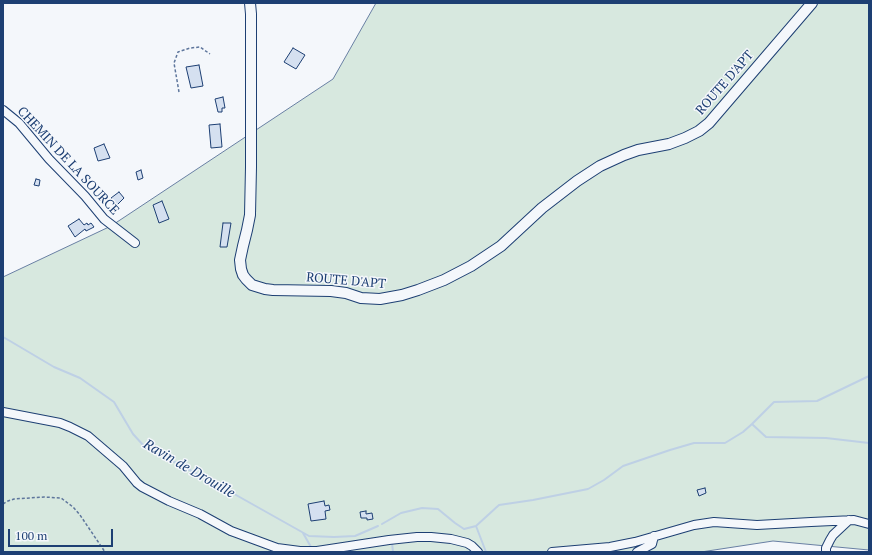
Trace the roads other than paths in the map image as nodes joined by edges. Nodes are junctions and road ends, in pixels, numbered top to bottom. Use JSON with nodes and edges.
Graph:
{"nodes":[{"id":1,"x":250,"y":3,"type":"edge"},
{"id":2,"x":812,"y":3,"type":"edge"},
{"id":3,"x":3,"y":110,"type":"edge"},
{"id":4,"x":135,"y":243,"type":"dead end"},
{"id":5,"x":3,"y":412,"type":"edge"},
{"id":6,"x":849,"y":520,"type":"junction"},
{"id":7,"x":869,"y":524,"type":"edge"},
{"id":8,"x":654,"y":536,"type":"junction"},
{"id":9,"x":317,"y":551,"type":"edge"},
{"id":10,"x":478,"y":552,"type":"edge"},
{"id":11,"x":552,"y":552,"type":"edge"},
{"id":12,"x":637,"y":552,"type":"edge"},
{"id":13,"x":826,"y":552,"type":"edge"}],
"edges":[{"from":1,"to":2,"type":"main road","name":"ROUTE D'APT"},
{"from":3,"to":4,"type":"street","name":"CHEMIN DE LA SOURCE"},
{"from":5,"to":9,"type":"street"},
{"from":6,"to":7,"type":"street"},
{"from":6,"to":8,"type":"street"},
{"from":6,"to":13,"type":"street"},
{"from":8,"to":11,"type":"street"},
{"from":8,"to":12,"type":"street"},
{"from":9,"to":10,"type":"street"}]}
